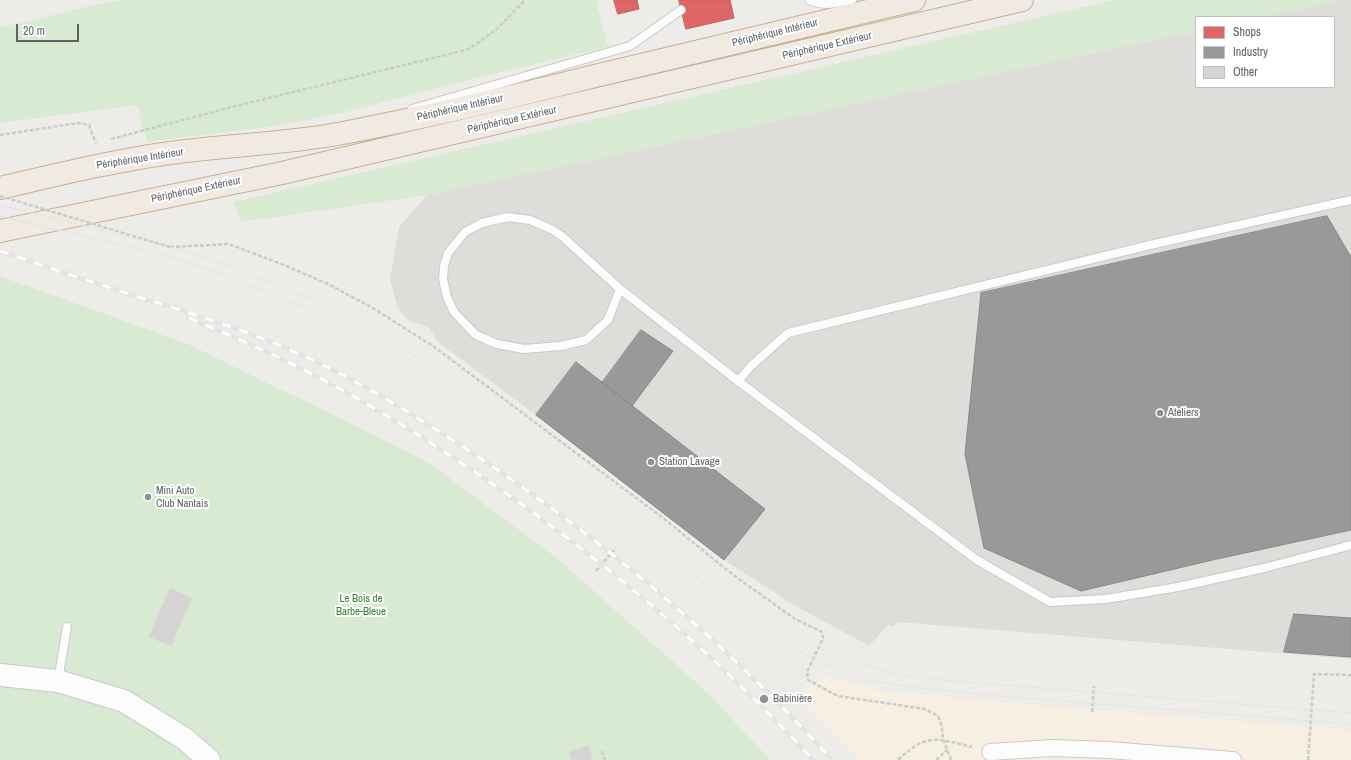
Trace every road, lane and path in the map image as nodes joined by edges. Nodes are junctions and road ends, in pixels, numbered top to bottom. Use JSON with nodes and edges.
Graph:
{"nodes":[{"id":1,"x":525,"y":0,"type":"edge"},
{"id":2,"x":809,"y":0,"type":"edge"},
{"id":3,"x":852,"y":0,"type":"edge"},
{"id":4,"x":914,"y":0,"type":"edge"},
{"id":5,"x":1022,"y":0,"type":"edge"},
{"id":6,"x":681,"y":10,"type":"dead end"},
{"id":7,"x":340,"y":134,"type":"junction"},
{"id":8,"x":0,"y":135,"type":"edge"},
{"id":9,"x":111,"y":139,"type":"dead end"},
{"id":10,"x":89,"y":144,"type":"dead end"},
{"id":11,"x":0,"y":188,"type":"edge"},
{"id":12,"x":0,"y":196,"type":"edge"},
{"id":13,"x":1351,"y":200,"type":"edge"},
{"id":14,"x":0,"y":230,"type":"edge"},
{"id":15,"x":620,"y":289,"type":"junction"},
{"id":16,"x":738,"y":381,"type":"junction"},
{"id":17,"x":1350,"y":547,"type":"edge"},
{"id":18,"x":616,"y":548,"type":"dead end"},
{"id":19,"x":596,"y":570,"type":"dead end"},
{"id":20,"x":67,"y":628,"type":"dead end"},
{"id":21,"x":0,"y":675,"type":"edge"},
{"id":22,"x":1351,"y":676,"type":"edge"},
{"id":23,"x":58,"y":681,"type":"junction"},
{"id":24,"x":1094,"y":686,"type":"dead end"},
{"id":25,"x":1092,"y":712,"type":"dead end"},
{"id":26,"x":943,"y":739,"type":"junction"},
{"id":27,"x":947,"y":750,"type":"junction"},
{"id":28,"x":602,"y":751,"type":"dead end"},
{"id":29,"x":990,"y":752,"type":"joint"},
{"id":30,"x":209,"y":760,"type":"edge"},
{"id":31,"x":605,"y":760,"type":"edge"},
{"id":32,"x":898,"y":760,"type":"edge"},
{"id":33,"x":936,"y":760,"type":"edge"},
{"id":34,"x":951,"y":760,"type":"edge"},
{"id":35,"x":1233,"y":760,"type":"edge"},
{"id":36,"x":1308,"y":760,"type":"edge"}],
"edges":[{"from":1,"to":9,"type":"path"},
{"from":2,"to":3,"type":"lane"},
{"from":4,"to":7,"type":"highway","name":"Périphérique Intérieur"},
{"from":5,"to":14,"type":"highway","name":"Périphérique Extérieur"},
{"from":6,"to":7,"type":"lane"},
{"from":7,"to":11,"type":"highway","name":"Périphérique Intérieur"},
{"from":8,"to":10,"type":"path"},
{"from":12,"to":26,"type":"path","bridge":true},
{"from":13,"to":16,"type":"lane"},
{"from":15,"to":15,"type":"lane"},
{"from":15,"to":16,"type":"lane"},
{"from":16,"to":17,"type":"lane"},
{"from":18,"to":19,"type":"path"},
{"from":20,"to":23,"type":"lane"},
{"from":21,"to":23,"type":"street"},
{"from":22,"to":36,"type":"path"},
{"from":23,"to":30,"type":"street"},
{"from":24,"to":25,"type":"path"},
{"from":26,"to":27,"type":"path"},
{"from":26,"to":29,"type":"path"},
{"from":26,"to":32,"type":"path"},
{"from":27,"to":33,"type":"path"},
{"from":27,"to":34,"type":"path"},
{"from":28,"to":31,"type":"path"},
{"from":29,"to":35,"type":"street"}]}
